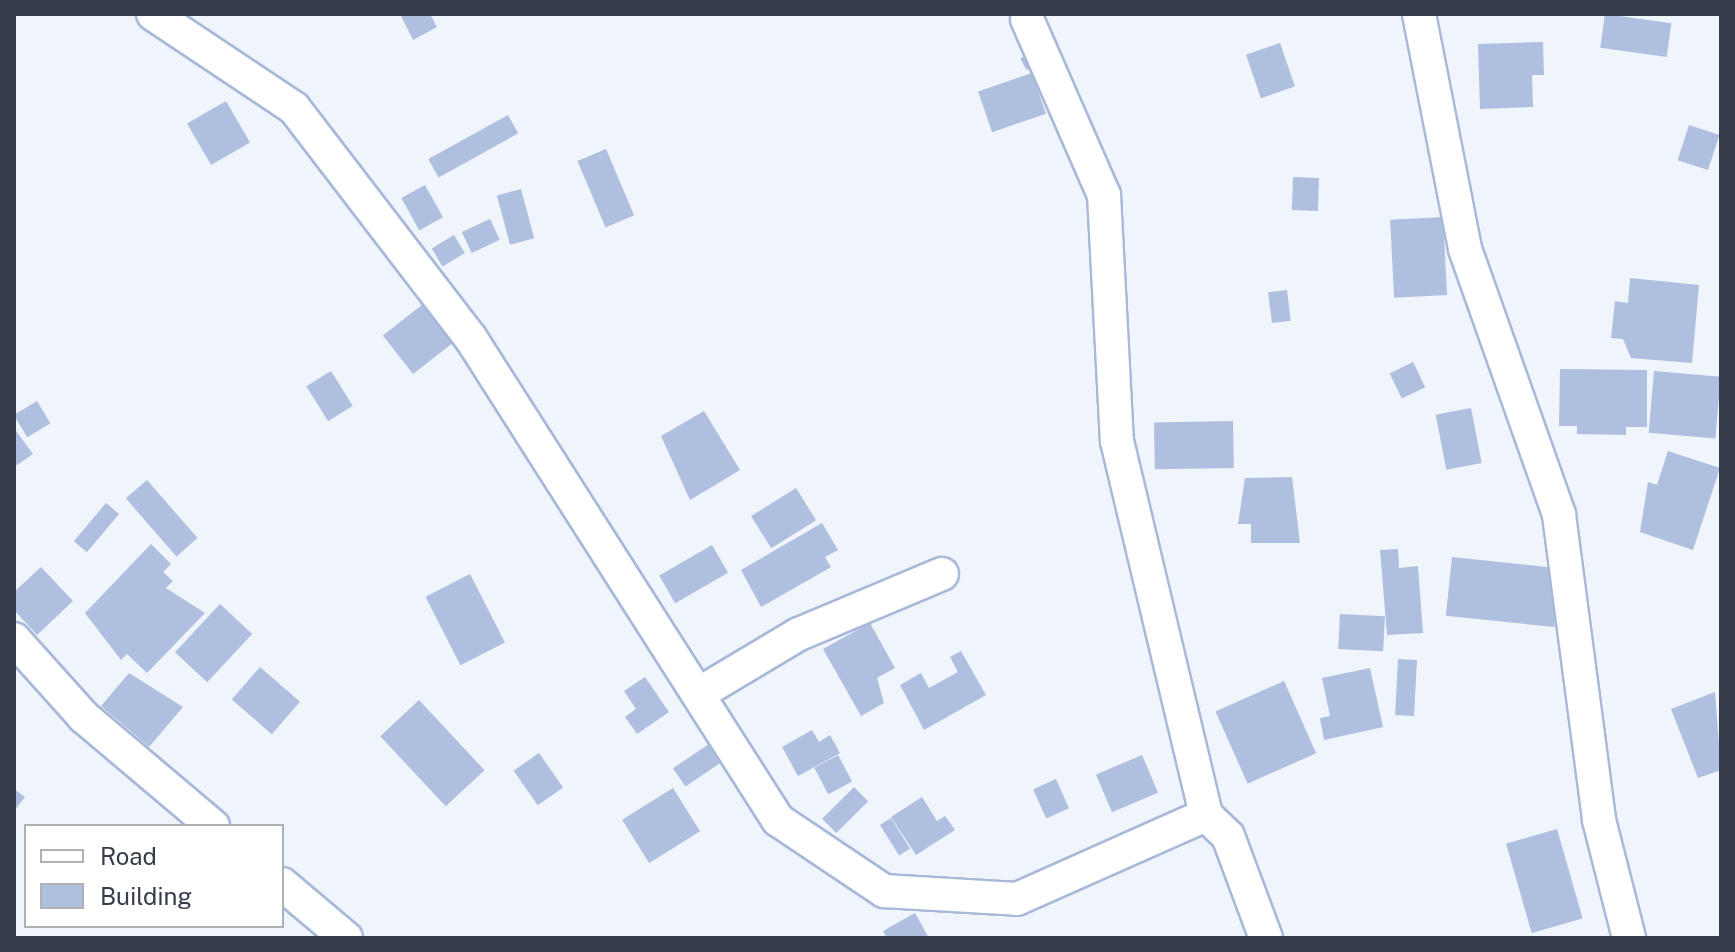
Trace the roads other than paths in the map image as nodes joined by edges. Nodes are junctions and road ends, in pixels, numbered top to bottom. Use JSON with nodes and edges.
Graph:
{"nodes":[{"id":1,"x":153,"y":14,"type":"edge"},
{"id":2,"x":1419,"y":14,"type":"edge"},
{"id":3,"x":1027,"y":19,"type":"dead end"},
{"id":4,"x":942,"y":574,"type":"dead end"},
{"id":5,"x":14,"y":639,"type":"edge"},
{"id":6,"x":700,"y":693,"type":"junction"},
{"id":7,"x":1206,"y":815,"type":"junction"},
{"id":8,"x":211,"y":824,"type":"edge"},
{"id":9,"x":284,"y":886,"type":"edge"},
{"id":10,"x":346,"y":938,"type":"edge"},
{"id":11,"x":1266,"y":938,"type":"edge"},
{"id":12,"x":1629,"y":938,"type":"edge"}],
"edges":[{"from":1,"to":6,"type":"street"},
{"from":2,"to":12,"type":"street"},
{"from":3,"to":7,"type":"street"},
{"from":4,"to":6,"type":"street"},
{"from":5,"to":8,"type":"street"},
{"from":6,"to":7,"type":"street"},
{"from":7,"to":11,"type":"street"},
{"from":9,"to":10,"type":"street"}]}
